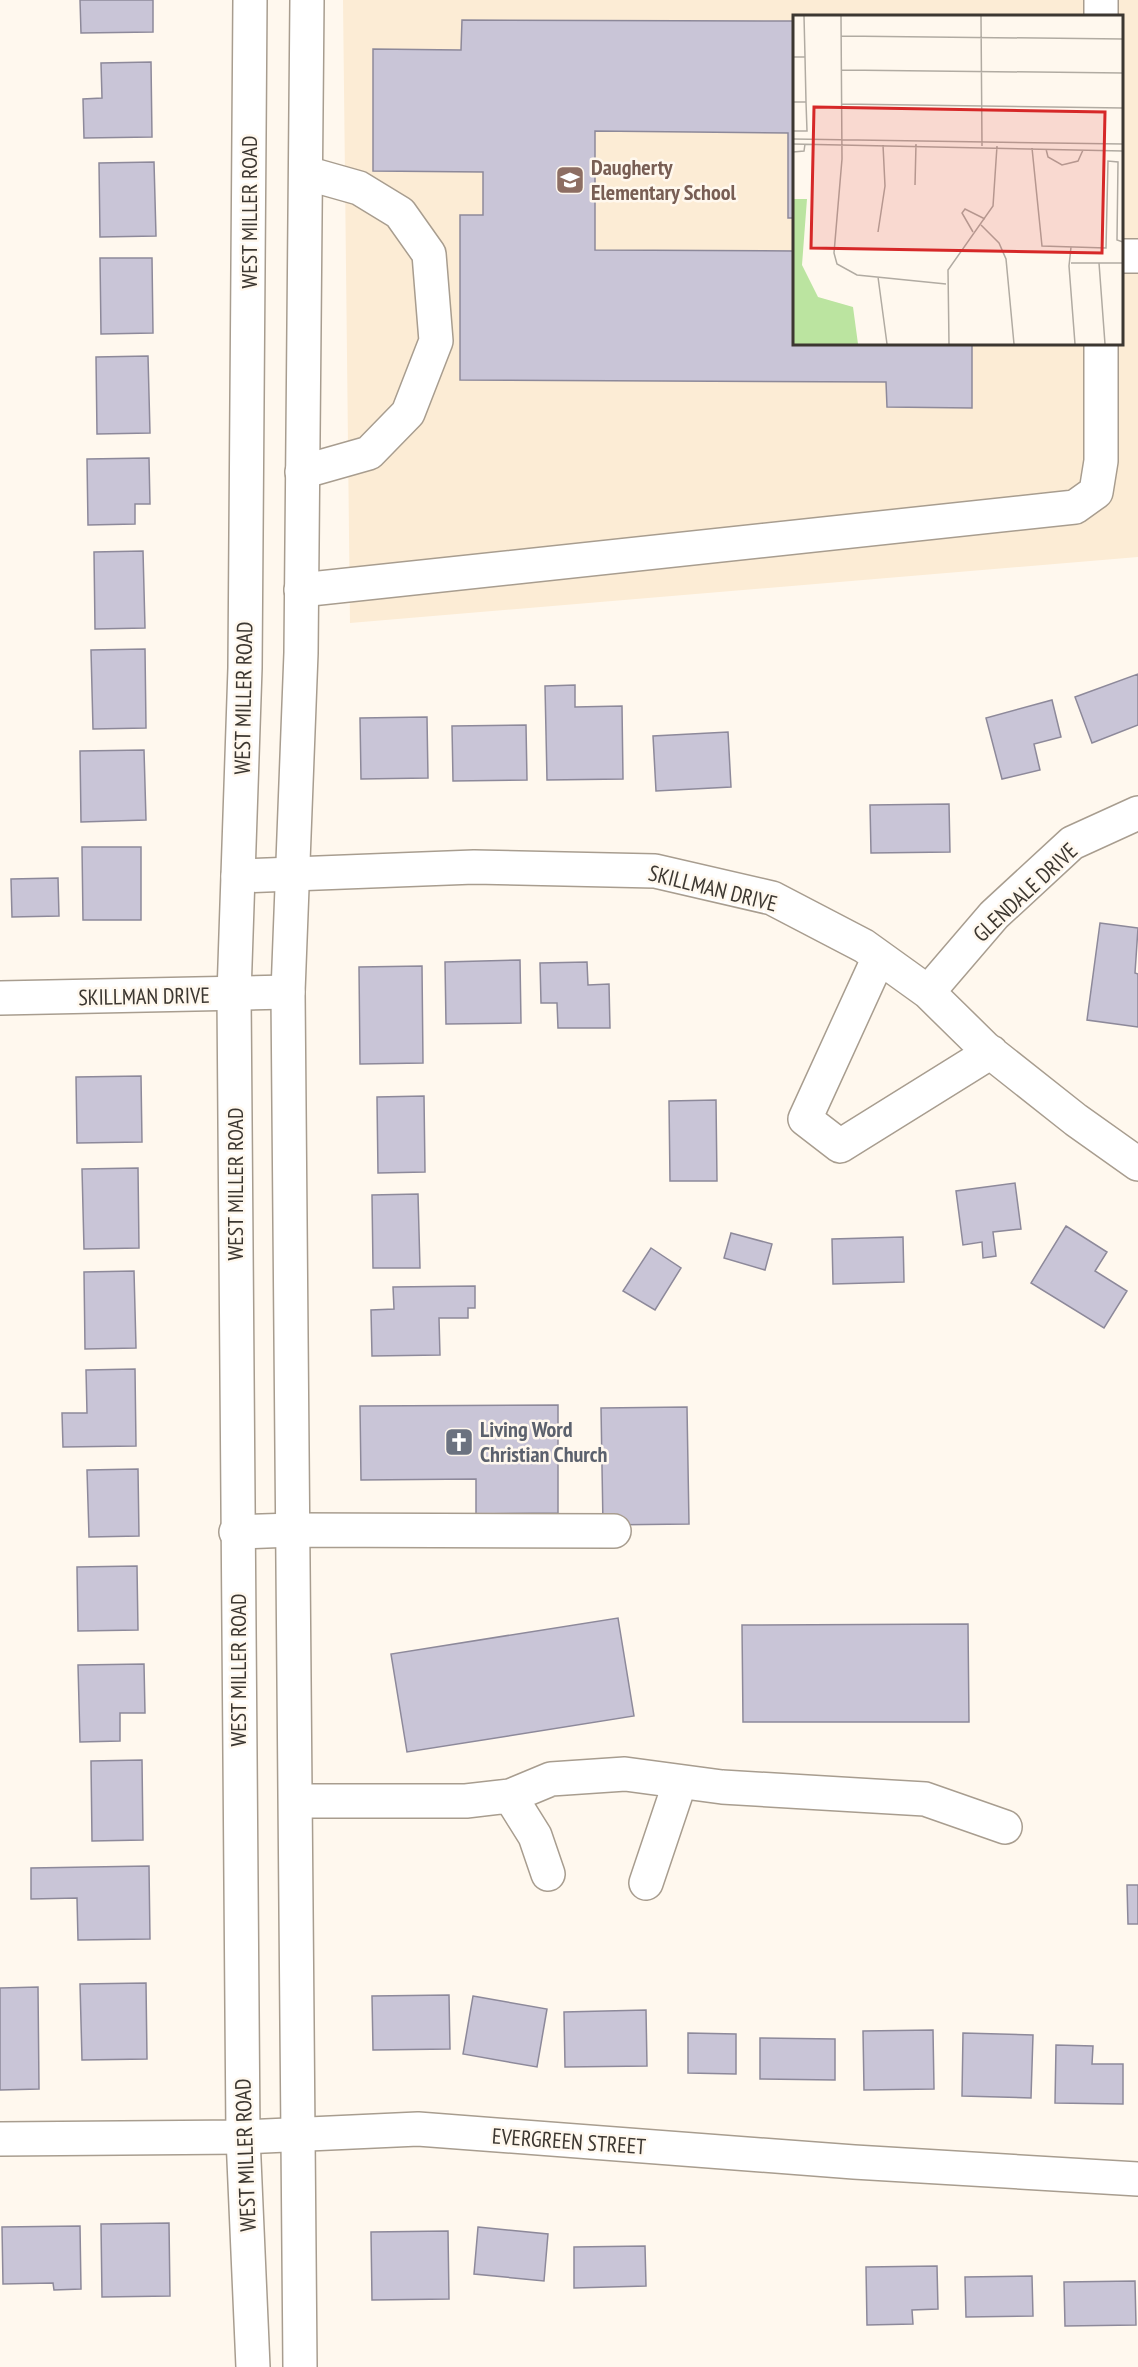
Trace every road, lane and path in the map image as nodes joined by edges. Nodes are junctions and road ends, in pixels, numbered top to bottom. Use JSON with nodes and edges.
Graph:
{"nodes":[{"id":1,"x":250,"y":0,"type":"edge"},
{"id":2,"x":307,"y":0,"type":"edge"},
{"id":3,"x":306,"y":173,"type":"junction"},
{"id":4,"x":1101,"y":345,"type":"edge"},
{"id":5,"x":302,"y":472,"type":"junction"},
{"id":6,"x":302,"y":590,"type":"junction"},
{"id":7,"x":1138,"y":813,"type":"edge"},
{"id":8,"x":293,"y":872,"type":"junction"},
{"id":9,"x":238,"y":876,"type":"junction"},
{"id":10,"x":879,"y":957,"type":"junction"},
{"id":11,"x":288,"y":992,"type":"junction"},
{"id":12,"x":928,"y":992,"type":"junction"},
{"id":13,"x":234,"y":994,"type":"junction"},
{"id":14,"x":0,"y":998,"type":"edge"},
{"id":15,"x":991,"y":1052,"type":"junction"},
{"id":16,"x":1138,"y":1164,"type":"edge"},
{"id":17,"x":293,"y":1530,"type":"junction"},
{"id":18,"x":614,"y":1531,"type":"dead end"},
{"id":19,"x":237,"y":1532,"type":"junction"},
{"id":20,"x":680,"y":1782,"type":"junction"},
{"id":21,"x":510,"y":1796,"type":"junction"},
{"id":22,"x":296,"y":1801,"type":"junction"},
{"id":23,"x":1005,"y":1827,"type":"dead end"},
{"id":24,"x":548,"y":1874,"type":"dead end"},
{"id":25,"x":646,"y":1883,"type":"dead end"},
{"id":26,"x":296,"y":2134,"type":"junction"},
{"id":27,"x":243,"y":2137,"type":"junction"},
{"id":28,"x":0,"y":2139,"type":"edge"},
{"id":29,"x":1138,"y":2179,"type":"edge"},
{"id":30,"x":253,"y":2367,"type":"edge"},
{"id":31,"x":300,"y":2367,"type":"edge"}],
"edges":[{"from":1,"to":9,"type":"main road","name":"WEST MILLER ROAD"},
{"from":2,"to":3,"type":"main road"},
{"from":3,"to":5,"type":"main road"},
{"from":3,"to":5,"type":"main road"},
{"from":4,"to":6,"type":"main road"},
{"from":5,"to":6,"type":"main road"},
{"from":6,"to":8,"type":"main road"},
{"from":7,"to":12,"type":"main road","name":"GLENDALE DRIVE"},
{"from":8,"to":9,"type":"main road","name":"SKILLMAN DRIVE"},
{"from":8,"to":10,"type":"main road","name":"SKILLMAN DRIVE"},
{"from":8,"to":11,"type":"main road"},
{"from":9,"to":13,"type":"main road","name":"WEST MILLER ROAD"},
{"from":10,"to":12,"type":"main road","name":"SKILLMAN DRIVE"},
{"from":10,"to":15,"type":"main road"},
{"from":11,"to":13,"type":"main road","name":"SKILLMAN DRIVE"},
{"from":11,"to":17,"type":"main road"},
{"from":12,"to":15,"type":"main road","name":"SKILLMAN DRIVE"},
{"from":13,"to":14,"type":"main road","name":"SKILLMAN DRIVE"},
{"from":13,"to":19,"type":"main road","name":"WEST MILLER ROAD"},
{"from":15,"to":16,"type":"main road","name":"SKILLMAN DRIVE"},
{"from":17,"to":18,"type":"main road"},
{"from":17,"to":19,"type":"main road"},
{"from":17,"to":22,"type":"main road"},
{"from":19,"to":27,"type":"main road","name":"WEST MILLER ROAD"},
{"from":20,"to":21,"type":"main road"},
{"from":20,"to":23,"type":"main road"},
{"from":20,"to":25,"type":"main road"},
{"from":21,"to":22,"type":"main road"},
{"from":21,"to":24,"type":"main road"},
{"from":22,"to":26,"type":"main road"},
{"from":26,"to":27,"type":"main road","name":"EVERGREEN STREET"},
{"from":26,"to":29,"type":"main road","name":"EVERGREEN STREET"},
{"from":26,"to":31,"type":"main road"},
{"from":27,"to":28,"type":"main road","name":"EVERGREEN STREET"},
{"from":27,"to":30,"type":"main road","name":"WEST MILLER ROAD"}]}
